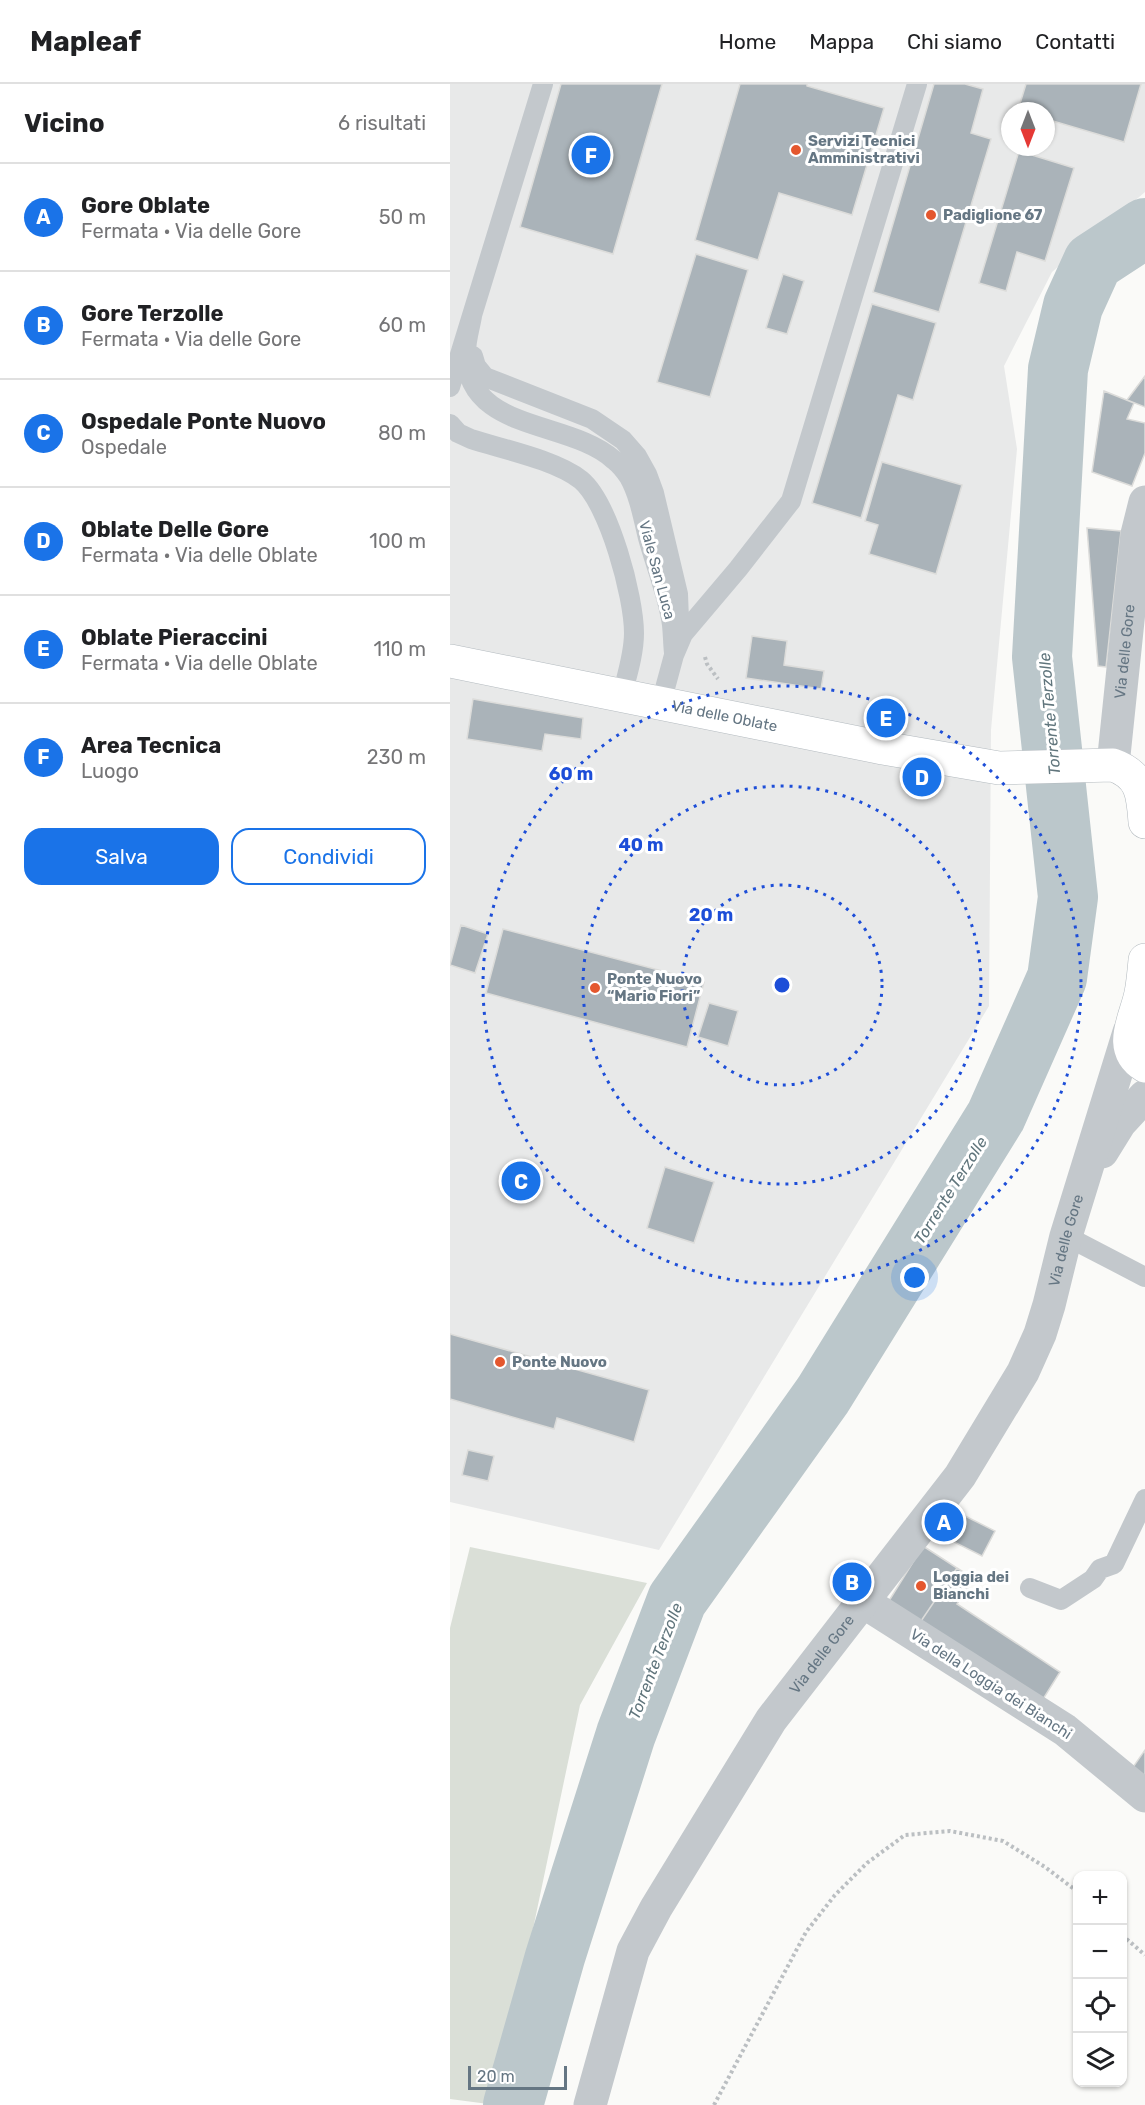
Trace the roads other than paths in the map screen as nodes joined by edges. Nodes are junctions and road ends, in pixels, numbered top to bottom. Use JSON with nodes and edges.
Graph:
{"nodes":[{"id":1,"x":543,"y":84,"type":"edge"},
{"id":2,"x":917,"y":84,"type":"edge"},
{"id":3,"x":470,"y":325,"type":"junction"},
{"id":4,"x":450,"y":387,"type":"edge"},
{"id":5,"x":453,"y":429,"type":"edge"},
{"id":6,"x":1145,"y":502,"type":"edge"},
{"id":7,"x":674,"y":656,"type":"junction"},
{"id":8,"x":450,"y":661,"type":"edge"},
{"id":9,"x":622,"y":695,"type":"junction"},
{"id":10,"x":662,"y":703,"type":"junction"},
{"id":11,"x":1105,"y":765,"type":"junction"},
{"id":12,"x":1145,"y":822,"type":"edge"},
{"id":13,"x":1145,"y":960,"type":"edge"},
{"id":14,"x":1136,"y":1021,"type":"edge"},
{"id":15,"x":1145,"y":1066,"type":"edge"},
{"id":16,"x":1145,"y":1096,"type":"edge"},
{"id":17,"x":1084,"y":1181,"type":"junction"},
{"id":18,"x":1066,"y":1236,"type":"junction"},
{"id":19,"x":1145,"y":1277,"type":"edge"},
{"id":20,"x":1145,"y":1498,"type":"edge"},
{"id":21,"x":1030,"y":1588,"type":"dead end"},
{"id":22,"x":862,"y":1601,"type":"junction"},
{"id":23,"x":1145,"y":1796,"type":"edge"},
{"id":24,"x":590,"y":2105,"type":"edge"}],
"edges":[{"from":1,"to":3,"type":"lane","name":"Viale San Luca"},
{"from":2,"to":7,"type":"lane"},
{"from":3,"to":4,"type":"lane","name":"Viale San Luca"},
{"from":3,"to":7,"type":"lane","name":"Viale San Luca"},
{"from":3,"to":7,"type":"lane","name":"Viale San Luca"},
{"from":5,"to":9,"type":"lane"},
{"from":6,"to":11,"type":"street","name":"Via delle Gore"},
{"from":7,"to":10,"type":"lane"},
{"from":8,"to":9,"type":"main road","name":"Via delle Oblate"},
{"from":9,"to":10,"type":"main road","name":"Via delle Oblate"},
{"from":10,"to":11,"type":"main road","name":"Via delle Oblate"},
{"from":11,"to":12,"type":"main road"},
{"from":13,"to":14,"type":"main road","name":"Via delle Gore"},
{"from":14,"to":15,"type":"main road"},
{"from":14,"to":17,"type":"street","name":"Via delle Gore"},
{"from":16,"to":17,"type":"street","name":"Via delle Gore"},
{"from":17,"to":18,"type":"street","name":"Via delle Gore"},
{"from":18,"to":19,"type":"lane"},
{"from":18,"to":22,"type":"street","name":"Via delle Gore"},
{"from":20,"to":21,"type":"lane"},
{"from":22,"to":23,"type":"street","name":"Via della Loggia dei Bianchi"},
{"from":22,"to":24,"type":"street","name":"Via delle Gore"}]}
